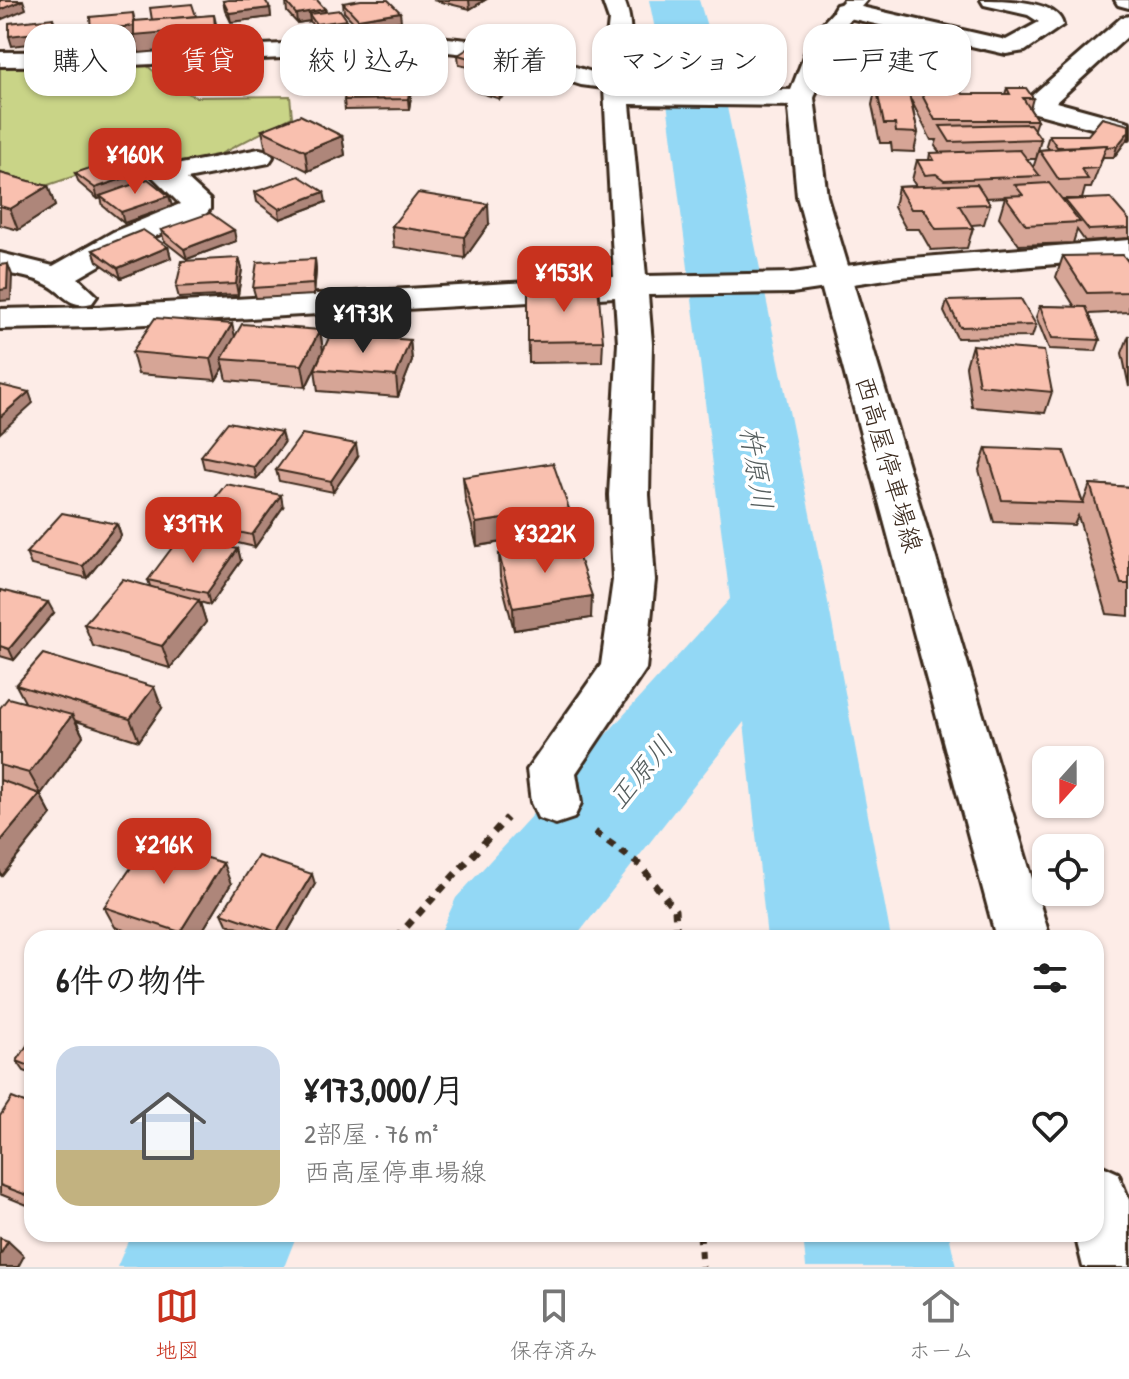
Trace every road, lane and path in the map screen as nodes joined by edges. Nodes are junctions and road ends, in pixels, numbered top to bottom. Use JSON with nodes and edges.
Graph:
{"nodes":[{"id":1,"x":613,"y":0,"type":"edge"},
{"id":2,"x":992,"y":0,"type":"edge"},
{"id":3,"x":850,"y":5,"type":"edge"},
{"id":4,"x":932,"y":5,"type":"dead end"},
{"id":5,"x":1129,"y":23,"type":"edge"},
{"id":6,"x":621,"y":24,"type":"edge"},
{"id":7,"x":0,"y":59,"type":"edge"},
{"id":8,"x":592,"y":81,"type":"edge"},
{"id":9,"x":624,"y":96,"type":"edge"},
{"id":10,"x":711,"y":96,"type":"edge"},
{"id":11,"x":801,"y":98,"type":"junction"},
{"id":12,"x":1129,"y":130,"type":"edge"},
{"id":13,"x":259,"y":157,"type":"edge"},
{"id":14,"x":1129,"y":249,"type":"edge"},
{"id":15,"x":0,"y":262,"type":"edge"},
{"id":16,"x":58,"y":277,"type":"junction"},
{"id":17,"x":837,"y":279,"type":"junction"},
{"id":18,"x":642,"y":286,"type":"junction"},
{"id":19,"x":94,"y":317,"type":"junction"},
{"id":20,"x":0,"y":319,"type":"edge"},
{"id":21,"x":553,"y":786,"type":"joint"},
{"id":22,"x":640,"y":865,"type":"dead end"},
{"id":23,"x":404,"y":930,"type":"edge"},
{"id":24,"x":676,"y":930,"type":"edge"},
{"id":25,"x":1021,"y":930,"type":"edge"},
{"id":26,"x":1104,"y":1224,"type":"edge"},
{"id":27,"x":700,"y":1242,"type":"edge"},
{"id":28,"x":702,"y":1267,"type":"edge"},
{"id":29,"x":1116,"y":1267,"type":"edge"}],
"edges":[{"from":1,"to":6,"type":"street"},
{"from":2,"to":3,"type":"street"},
{"from":3,"to":4,"type":"street"},
{"from":3,"to":11,"type":"street","name":"西高屋停車場線"},
{"from":5,"to":12,"type":"street"},
{"from":7,"to":8,"type":"street"},
{"from":9,"to":18,"type":"street"},
{"from":10,"to":11,"type":"street"},
{"from":11,"to":17,"type":"street","name":"西高屋停車場線"},
{"from":13,"to":16,"type":"street"},
{"from":14,"to":17,"type":"street"},
{"from":15,"to":16,"type":"street"},
{"from":16,"to":19,"type":"street"},
{"from":17,"to":18,"type":"street"},
{"from":17,"to":25,"type":"street","name":"西高屋停車場線"},
{"from":18,"to":19,"type":"street"},
{"from":18,"to":21,"type":"street"},
{"from":19,"to":20,"type":"street"},
{"from":21,"to":23,"type":"path"},
{"from":22,"to":24,"type":"path"},
{"from":26,"to":29,"type":"street"},
{"from":27,"to":28,"type":"path"}]}
